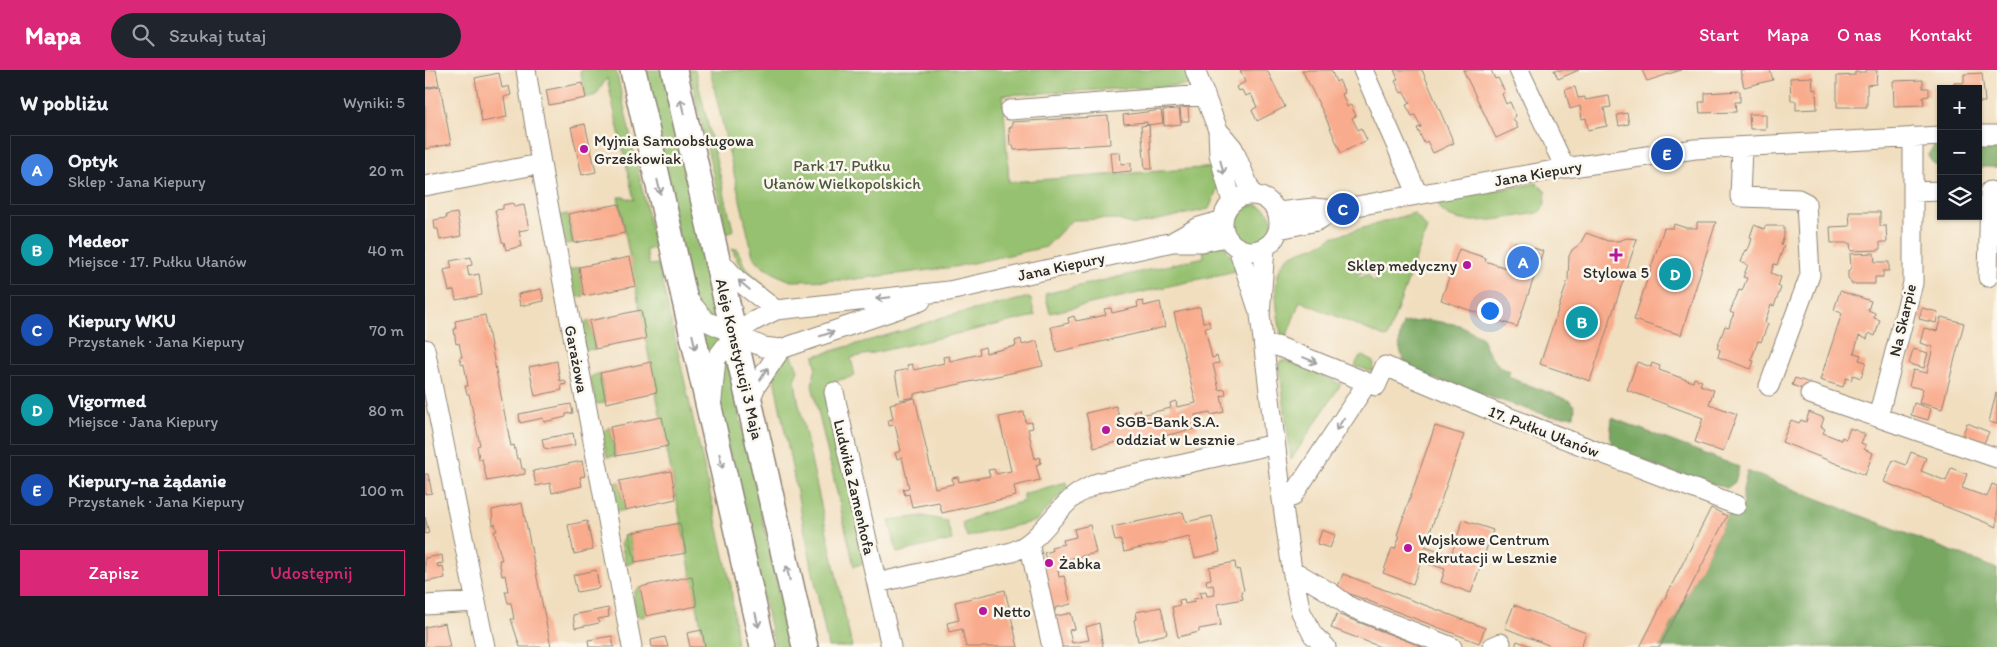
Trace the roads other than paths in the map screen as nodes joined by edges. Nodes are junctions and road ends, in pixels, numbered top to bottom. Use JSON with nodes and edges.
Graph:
{"nodes":[{"id":1,"x":525,"y":70,"type":"edge"},
{"id":2,"x":633,"y":70,"type":"edge"},
{"id":3,"x":674,"y":70,"type":"edge"},
{"id":4,"x":1195,"y":70,"type":"edge"},
{"id":5,"x":1363,"y":70,"type":"edge"},
{"id":6,"x":1519,"y":70,"type":"edge"},
{"id":7,"x":1205,"y":95,"type":"junction"},
{"id":8,"x":1010,"y":110,"type":"dead end"},
{"id":9,"x":1218,"y":130,"type":"junction"},
{"id":10,"x":1997,"y":134,"type":"edge"},
{"id":11,"x":1982,"y":135,"type":"edge"},
{"id":12,"x":1937,"y":136,"type":"edge"},
{"id":13,"x":1913,"y":137,"type":"junction"},
{"id":14,"x":1742,"y":147,"type":"junction"},
{"id":15,"x":541,"y":164,"type":"junction"},
{"id":16,"x":1565,"y":168,"type":"junction"},
{"id":17,"x":425,"y":186,"type":"edge"},
{"id":18,"x":1937,"y":191,"type":"edge"},
{"id":19,"x":1988,"y":191,"type":"edge"},
{"id":20,"x":1913,"y":192,"type":"junction"},
{"id":21,"x":1252,"y":194,"type":"junction"},
{"id":22,"x":1418,"y":196,"type":"junction"},
{"id":23,"x":1232,"y":202,"type":"junction"},
{"id":24,"x":1278,"y":220,"type":"junction"},
{"id":25,"x":1229,"y":235,"type":"junction"},
{"id":26,"x":1265,"y":248,"type":"junction"},
{"id":27,"x":716,"y":256,"type":"junction"},
{"id":28,"x":1988,"y":278,"type":"dead end"},
{"id":29,"x":949,"y":291,"type":"junction"},
{"id":30,"x":683,"y":294,"type":"junction"},
{"id":31,"x":776,"y":310,"type":"junction"},
{"id":32,"x":1260,"y":315,"type":"junction"},
{"id":33,"x":734,"y":335,"type":"junction"},
{"id":34,"x":1264,"y":347,"type":"junction"},
{"id":35,"x":425,"y":349,"type":"edge"},
{"id":36,"x":781,"y":349,"type":"junction"},
{"id":37,"x":1371,"y":385,"type":"junction"},
{"id":38,"x":1769,"y":386,"type":"dead end"},
{"id":39,"x":834,"y":392,"type":"dead end"},
{"id":40,"x":1810,"y":394,"type":"dead end"},
{"id":41,"x":750,"y":400,"type":"junction"},
{"id":42,"x":431,"y":408,"type":"edge"},
{"id":43,"x":711,"y":414,"type":"junction"},
{"id":44,"x":1878,"y":417,"type":"junction"},
{"id":45,"x":1275,"y":444,"type":"junction"},
{"id":46,"x":1997,"y":458,"type":"edge"},
{"id":47,"x":1282,"y":499,"type":"junction"},
{"id":48,"x":1736,"y":505,"type":"dead end"},
{"id":49,"x":1029,"y":543,"type":"junction"},
{"id":50,"x":1292,"y":570,"type":"junction"},
{"id":51,"x":877,"y":583,"type":"junction"},
{"id":52,"x":476,"y":602,"type":"junction"},
{"id":53,"x":425,"y":605,"type":"edge"},
{"id":54,"x":1316,"y":643,"type":"edge"},
{"id":55,"x":485,"y":647,"type":"edge"},
{"id":56,"x":632,"y":647,"type":"edge"},
{"id":57,"x":763,"y":647,"type":"edge"},
{"id":58,"x":805,"y":647,"type":"edge"},
{"id":59,"x":891,"y":647,"type":"edge"},
{"id":60,"x":1052,"y":647,"type":"edge"},
{"id":61,"x":1452,"y":647,"type":"edge"}],
"edges":[{"from":1,"to":15,"type":"street","name":"Garażowa"},
{"from":2,"to":30,"type":"main road","one_way":true},
{"from":27,"to":3,"type":"main road","name":"Aleje Konstytucji 3 Maja","one_way":true},
{"from":4,"to":7,"type":"street"},
{"from":5,"to":22,"type":"street"},
{"from":6,"to":16,"type":"street"},
{"from":7,"to":8,"type":"street"},
{"from":7,"to":9,"type":"street"},
{"from":9,"to":21,"type":"street"},
{"from":9,"to":23,"type":"street","one_way":true},
{"from":10,"to":11,"type":"street"},
{"from":12,"to":13,"type":"street","name":"Jana Kiepury"},
{"from":13,"to":14,"type":"street","name":"Jana Kiepury"},
{"from":13,"to":20,"type":"street","name":"Na Skarpie"},
{"from":14,"to":16,"type":"street","name":"Jana Kiepury"},
{"from":14,"to":38,"type":"street"},
{"from":15,"to":17,"type":"street"},
{"from":15,"to":56,"type":"street","name":"Garażowa"},
{"from":16,"to":22,"type":"street","name":"Jana Kiepury"},
{"from":18,"to":20,"type":"street"},
{"from":19,"to":28,"type":"street"},
{"from":20,"to":44,"type":"street","name":"Na Skarpie"},
{"from":21,"to":23,"type":"street"},
{"from":21,"to":24,"type":"street"},
{"from":22,"to":24,"type":"street","name":"Jana Kiepury"},
{"from":23,"to":25,"type":"street"},
{"from":24,"to":26,"type":"street"},
{"from":25,"to":26,"type":"street"},
{"from":25,"to":29,"type":"street","name":"Jana Kiepury"},
{"from":25,"to":32,"type":"street"},
{"from":26,"to":32,"type":"street"},
{"from":31,"to":27,"type":"street","one_way":true},
{"from":27,"to":33,"type":"main road","name":"Aleje Konstytucji 3 Maja"},
{"from":29,"to":31,"type":"street","name":"Jana Kiepury","one_way":true},
{"from":36,"to":29,"type":"street","name":"Jana Kiepury","one_way":true},
{"from":30,"to":33,"type":"street","name":"Jana Kiepury"},
{"from":30,"to":43,"type":"main road","one_way":true},
{"from":31,"to":33,"type":"street","name":"Jana Kiepury"},
{"from":32,"to":34,"type":"street"},
{"from":33,"to":36,"type":"street","name":"Jana Kiepury"},
{"from":33,"to":41,"type":"main road","name":"Aleje Konstytucji 3 Maja"},
{"from":33,"to":43,"type":"street","name":"Jana Kiepury"},
{"from":34,"to":37,"type":"street","one_way":true},
{"from":34,"to":45,"type":"street"},
{"from":35,"to":42,"type":"street"},
{"from":41,"to":36,"type":"street","one_way":true},
{"from":37,"to":47,"type":"street","one_way":true},
{"from":37,"to":48,"type":"street","name":"17. Pułku Ułanów"},
{"from":39,"to":51,"type":"street","name":"Ludwika Zamenhofa"},
{"from":40,"to":44,"type":"street"},
{"from":58,"to":41,"type":"main road","name":"Aleje Konstytucji 3 Maja","one_way":true},
{"from":42,"to":52,"type":"street"},
{"from":43,"to":57,"type":"main road","one_way":true},
{"from":44,"to":46,"type":"street"},
{"from":45,"to":47,"type":"street"},
{"from":45,"to":49,"type":"street"},
{"from":47,"to":50,"type":"street"},
{"from":49,"to":51,"type":"street"},
{"from":49,"to":60,"type":"street"},
{"from":50,"to":54,"type":"street"},
{"from":50,"to":61,"type":"street"},
{"from":51,"to":59,"type":"street","name":"Ludwika Zamenhofa"},
{"from":52,"to":53,"type":"street"},
{"from":52,"to":55,"type":"street"}]}
